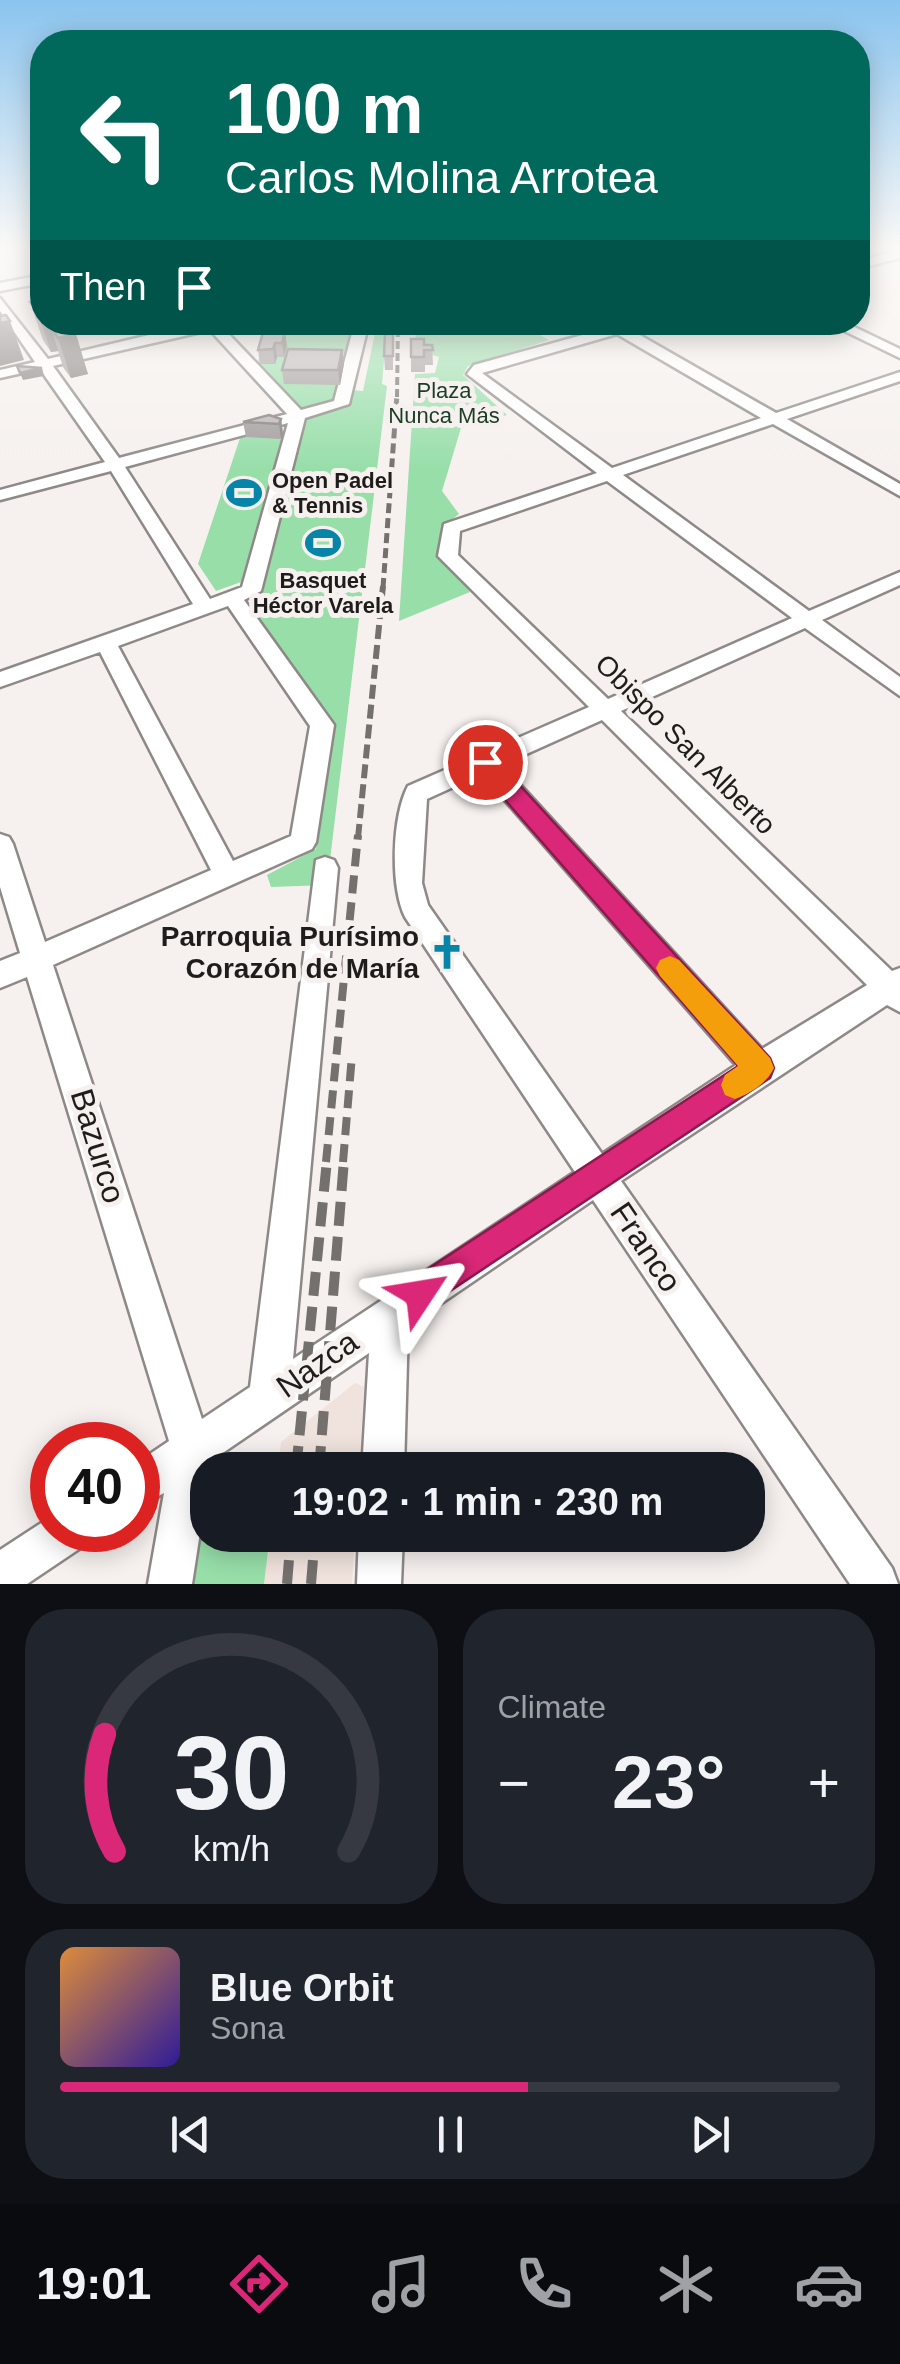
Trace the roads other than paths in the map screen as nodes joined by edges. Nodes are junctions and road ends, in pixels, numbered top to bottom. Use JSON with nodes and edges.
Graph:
{"nodes":[{"id":1,"x":15,"y":323,"type":"edge"},
{"id":2,"x":166,"y":335,"type":"edge"},
{"id":3,"x":227,"y":335,"type":"edge"},
{"id":4,"x":359,"y":335,"type":"edge"},
{"id":5,"x":587,"y":335,"type":"edge"},
{"id":6,"x":631,"y":335,"type":"edge"},
{"id":7,"x":860,"y":335,"type":"edge"},
{"id":8,"x":900,"y":354,"type":"edge"},
{"id":9,"x":44,"y":364,"type":"junction"},
{"id":10,"x":0,"y":374,"type":"edge"},
{"id":11,"x":900,"y":376,"type":"edge"},
{"id":12,"x":298,"y":416,"type":"junction"},
{"id":13,"x":774,"y":418,"type":"junction"},
{"id":14,"x":116,"y":464,"type":"junction"},
{"id":15,"x":609,"y":475,"type":"junction"},
{"id":16,"x":900,"y":491,"type":"edge"},
{"id":17,"x":0,"y":496,"type":"edge"},
{"id":18,"x":900,"y":578,"type":"edge"},
{"id":19,"x":234,"y":600,"type":"junction"},
{"id":20,"x":206,"y":609,"type":"junction"},
{"id":21,"x":808,"y":620,"type":"junction"},
{"id":22,"x":106,"y":643,"type":"junction"},
{"id":23,"x":0,"y":680,"type":"edge"},
{"id":24,"x":900,"y":688,"type":"edge"},
{"id":25,"x":608,"y":708,"type":"junction"},
{"id":26,"x":485,"y":762,"type":"junction"},
{"id":27,"x":0,"y":844,"type":"edge"},
{"id":28,"x":325,"y":868,"type":"dead end"},
{"id":29,"x":228,"y":877,"type":"junction"},
{"id":30,"x":39,"y":957,"type":"junction"},
{"id":31,"x":0,"y":975,"type":"edge"},
{"id":32,"x":897,"y":989,"type":"edge"},
{"id":33,"x":760,"y":1068,"type":"junction"},
{"id":34,"x":598,"y":1177,"type":"junction"},
{"id":35,"x":390,"y":1313,"type":"junction"},
{"id":36,"x":268,"y":1398,"type":"junction"},
{"id":37,"x":192,"y":1450,"type":"junction"},
{"id":38,"x":385,"y":1452,"type":"edge"},
{"id":39,"x":160,"y":1471,"type":"edge"},
{"id":40,"x":37,"y":1552,"type":"edge"},
{"id":41,"x":380,"y":1552,"type":"edge"},
{"id":42,"x":0,"y":1576,"type":"edge"},
{"id":43,"x":170,"y":1584,"type":"edge"},
{"id":44,"x":378,"y":1584,"type":"edge"},
{"id":45,"x":876,"y":1584,"type":"edge"}],
"edges":[{"from":1,"to":9,"type":"street"},
{"from":2,"to":9,"type":"street"},
{"from":3,"to":12,"type":"street"},
{"from":4,"to":12,"type":"street"},
{"from":5,"to":15,"type":"street"},
{"from":6,"to":13,"type":"street"},
{"from":7,"to":8,"type":"street"},
{"from":9,"to":10,"type":"street"},
{"from":9,"to":14,"type":"street"},
{"from":11,"to":13,"type":"street"},
{"from":12,"to":14,"type":"street"},
{"from":12,"to":19,"type":"street"},
{"from":13,"to":15,"type":"street"},
{"from":13,"to":16,"type":"street"},
{"from":14,"to":17,"type":"street"},
{"from":14,"to":20,"type":"street"},
{"from":15,"to":21,"type":"street"},
{"from":15,"to":25,"type":"street","name":"Obispo San Alberto"},
{"from":18,"to":21,"type":"street"},
{"from":19,"to":20,"type":"street"},
{"from":19,"to":29,"type":"street"},
{"from":20,"to":22,"type":"street"},
{"from":21,"to":24,"type":"street"},
{"from":21,"to":25,"type":"street"},
{"from":22,"to":23,"type":"street"},
{"from":22,"to":29,"type":"street"},
{"from":25,"to":26,"type":"street"},
{"from":25,"to":32,"type":"street","name":"Obispo San Alberto"},
{"from":26,"to":33,"type":"street"},
{"from":26,"to":34,"type":"street","name":"Franco"},
{"from":27,"to":30,"type":"street","name":"Bazurco"},
{"from":28,"to":36,"type":"street"},
{"from":29,"to":30,"type":"street"},
{"from":30,"to":31,"type":"street"},
{"from":30,"to":37,"type":"street","name":"Bazurco"},
{"from":32,"to":33,"type":"street","name":"Nazca"},
{"from":33,"to":34,"type":"street","name":"Nazca"},
{"from":34,"to":35,"type":"street","name":"Nazca"},
{"from":34,"to":45,"type":"street","name":"Franco"},
{"from":35,"to":36,"type":"street","name":"Nazca"},
{"from":35,"to":38,"type":"street"},
{"from":36,"to":37,"type":"street","name":"Nazca"},
{"from":37,"to":39,"type":"street","name":"Nazca"},
{"from":37,"to":43,"type":"street"},
{"from":40,"to":42,"type":"street"},
{"from":41,"to":44,"type":"street"}]}
